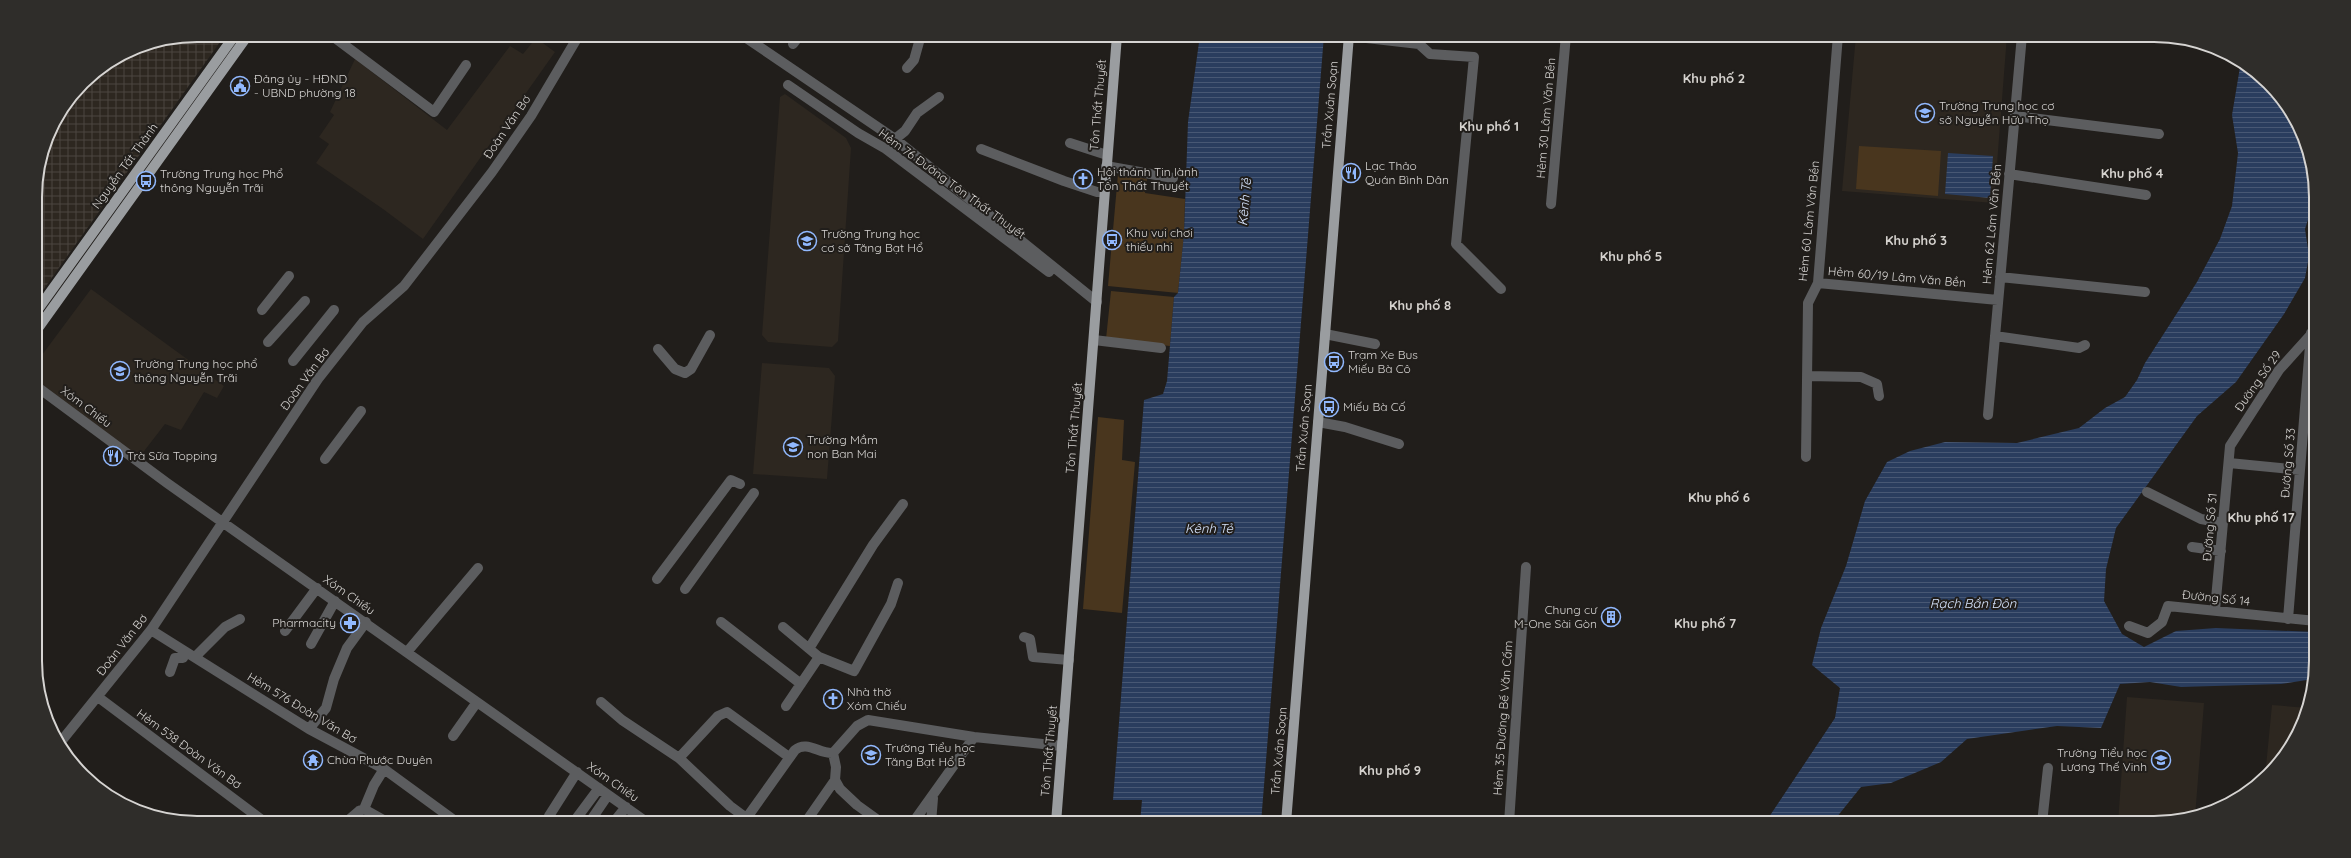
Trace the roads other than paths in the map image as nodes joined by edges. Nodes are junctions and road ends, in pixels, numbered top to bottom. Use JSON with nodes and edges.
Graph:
{"nodes":[{"id":1,"x":230,"y":42,"type":"edge"},
{"id":2,"x":243,"y":42,"type":"edge"},
{"id":3,"x":340,"y":42,"type":"edge"},
{"id":4,"x":575,"y":42,"type":"edge"},
{"id":5,"x":751,"y":42,"type":"edge"},
{"id":6,"x":919,"y":42,"type":"edge"},
{"id":7,"x":1116,"y":42,"type":"edge"},
{"id":8,"x":1349,"y":42,"type":"edge"},
{"id":9,"x":1402,"y":42,"type":"edge"},
{"id":10,"x":1565,"y":42,"type":"edge"},
{"id":11,"x":1837,"y":42,"type":"edge"},
{"id":12,"x":2021,"y":42,"type":"edge"},
{"id":13,"x":466,"y":65,"type":"dead end"},
{"id":14,"x":907,"y":68,"type":"dead end"},
{"id":15,"x":788,"y":85,"type":"dead end"},
{"id":16,"x":939,"y":97,"type":"dead end"},
{"id":17,"x":2015,"y":116,"type":"junction"},
{"id":18,"x":2159,"y":134,"type":"dead end"},
{"id":19,"x":895,"y":139,"type":"junction"},
{"id":20,"x":1070,"y":143,"type":"dead end"},
{"id":21,"x":981,"y":149,"type":"dead end"},
{"id":22,"x":1106,"y":155,"type":"junction"},
{"id":23,"x":1106,"y":166,"type":"junction"},
{"id":24,"x":2009,"y":174,"type":"junction"},
{"id":25,"x":1173,"y":178,"type":"dead end"},
{"id":26,"x":1104,"y":192,"type":"junction"},
{"id":27,"x":2146,"y":195,"type":"dead end"},
{"id":28,"x":1552,"y":204,"type":"dead end"},
{"id":29,"x":289,"y":276,"type":"dead end"},
{"id":30,"x":2000,"y":277,"type":"junction"},
{"id":31,"x":1818,"y":283,"type":"junction"},
{"id":32,"x":1501,"y":289,"type":"dead end"},
{"id":33,"x":2145,"y":292,"type":"dead end"},
{"id":34,"x":1998,"y":300,"type":"junction"},
{"id":35,"x":305,"y":301,"type":"dead end"},
{"id":36,"x":42,"y":304,"type":"edge"},
{"id":37,"x":1097,"y":305,"type":"junction"},
{"id":38,"x":262,"y":310,"type":"dead end"},
{"id":39,"x":334,"y":310,"type":"dead end"},
{"id":40,"x":42,"y":322,"type":"edge"},
{"id":41,"x":1325,"y":334,"type":"junction"},
{"id":42,"x":710,"y":336,"type":"dead end"},
{"id":43,"x":1995,"y":336,"type":"junction"},
{"id":44,"x":2309,"y":336,"type":"edge"},
{"id":45,"x":1094,"y":340,"type":"junction"},
{"id":46,"x":268,"y":342,"type":"dead end"},
{"id":47,"x":1375,"y":344,"type":"dead end"},
{"id":48,"x":2085,"y":346,"type":"dead end"},
{"id":49,"x":1161,"y":348,"type":"dead end"},
{"id":50,"x":658,"y":349,"type":"dead end"},
{"id":51,"x":293,"y":361,"type":"dead end"},
{"id":52,"x":2309,"y":374,"type":"edge"},
{"id":53,"x":1807,"y":376,"type":"junction"},
{"id":54,"x":42,"y":390,"type":"edge"},
{"id":55,"x":1879,"y":396,"type":"dead end"},
{"id":56,"x":361,"y":411,"type":"dead end"},
{"id":57,"x":1988,"y":415,"type":"dead end"},
{"id":58,"x":1318,"y":422,"type":"junction"},
{"id":59,"x":1399,"y":444,"type":"dead end"},
{"id":60,"x":2230,"y":446,"type":"joint"},
{"id":61,"x":1806,"y":457,"type":"dead end"},
{"id":62,"x":325,"y":459,"type":"dead end"},
{"id":63,"x":2229,"y":463,"type":"junction"},
{"id":64,"x":2300,"y":470,"type":"junction"},
{"id":65,"x":740,"y":484,"type":"dead end"},
{"id":66,"x":2147,"y":492,"type":"dead end"},
{"id":67,"x":754,"y":493,"type":"dead end"},
{"id":68,"x":903,"y":504,"type":"dead end"},
{"id":69,"x":224,"y":523,"type":"junction"},
{"id":70,"x":2223,"y":523,"type":"junction"},
{"id":71,"x":2192,"y":547,"type":"dead end"},
{"id":72,"x":2221,"y":551,"type":"junction"},
{"id":73,"x":478,"y":568,"type":"dead end"},
{"id":74,"x":1526,"y":568,"type":"dead end"},
{"id":75,"x":657,"y":579,"type":"dead end"},
{"id":76,"x":898,"y":583,"type":"dead end"},
{"id":77,"x":317,"y":588,"type":"junction"},
{"id":78,"x":685,"y":589,"type":"dead end"},
{"id":79,"x":336,"y":601,"type":"junction"},
{"id":80,"x":2215,"y":610,"type":"junction"},
{"id":81,"x":240,"y":619,"type":"dead end"},
{"id":82,"x":2288,"y":619,"type":"junction"},
{"id":83,"x":2309,"y":621,"type":"edge"},
{"id":84,"x":366,"y":622,"type":"junction"},
{"id":85,"x":721,"y":622,"type":"dead end"},
{"id":86,"x":2129,"y":626,"type":"dead end"},
{"id":87,"x":783,"y":627,"type":"dead end"},
{"id":88,"x":151,"y":630,"type":"junction"},
{"id":89,"x":285,"y":631,"type":"dead end"},
{"id":90,"x":1024,"y":637,"type":"dead end"},
{"id":91,"x":311,"y":644,"type":"dead end"},
{"id":92,"x":810,"y":647,"type":"junction"},
{"id":93,"x":407,"y":652,"type":"junction"},
{"id":94,"x":191,"y":655,"type":"junction"},
{"id":95,"x":819,"y":657,"type":"junction"},
{"id":96,"x":1069,"y":660,"type":"junction"},
{"id":97,"x":170,"y":672,"type":"dead end"},
{"id":98,"x":801,"y":684,"type":"junction"},
{"id":99,"x":98,"y":696,"type":"junction"},
{"id":100,"x":477,"y":702,"type":"junction"},
{"id":101,"x":601,"y":702,"type":"dead end"},
{"id":102,"x":786,"y":706,"type":"dead end"},
{"id":103,"x":309,"y":729,"type":"junction"},
{"id":104,"x":453,"y":736,"type":"dead end"},
{"id":105,"x":974,"y":737,"type":"junction"},
{"id":106,"x":63,"y":739,"type":"edge"},
{"id":107,"x":1062,"y":746,"type":"junction"},
{"id":108,"x":833,"y":753,"type":"junction"},
{"id":109,"x":679,"y":758,"type":"junction"},
{"id":110,"x":790,"y":758,"type":"junction"},
{"id":111,"x":2048,"y":768,"type":"dead end"},
{"id":112,"x":384,"y":769,"type":"junction"},
{"id":113,"x":577,"y":772,"type":"junction"},
{"id":114,"x":835,"y":780,"type":"junction"},
{"id":115,"x":598,"y":788,"type":"junction"},
{"id":116,"x":608,"y":795,"type":"junction"},
{"id":117,"x":933,"y":798,"type":"junction"},
{"id":118,"x":626,"y":807,"type":"junction"},
{"id":119,"x":364,"y":809,"type":"junction"},
{"id":120,"x":257,"y":816,"type":"edge"},
{"id":121,"x":353,"y":816,"type":"edge"},
{"id":122,"x":376,"y":816,"type":"edge"},
{"id":123,"x":448,"y":816,"type":"edge"},
{"id":124,"x":549,"y":816,"type":"dead end"},
{"id":125,"x":578,"y":816,"type":"edge"},
{"id":126,"x":594,"y":816,"type":"edge"},
{"id":127,"x":619,"y":816,"type":"edge"},
{"id":128,"x":638,"y":816,"type":"edge"},
{"id":129,"x":742,"y":816,"type":"edge"},
{"id":130,"x":751,"y":816,"type":"edge"},
{"id":131,"x":810,"y":816,"type":"edge"},
{"id":132,"x":873,"y":816,"type":"edge"},
{"id":133,"x":919,"y":816,"type":"edge"},
{"id":134,"x":932,"y":816,"type":"edge"},
{"id":135,"x":1057,"y":816,"type":"edge"},
{"id":136,"x":1287,"y":816,"type":"edge"},
{"id":137,"x":1509,"y":816,"type":"edge"},
{"id":138,"x":2043,"y":816,"type":"edge"}],
"edges":[{"from":1,"to":36,"type":"main road","name":"Nguyễn Tất Thành"},
{"from":2,"to":40,"type":"main road","name":"Nguyễn Tất Thành"},
{"from":3,"to":13,"type":"street"},
{"from":4,"to":69,"type":"street","name":"Đoàn Văn Bơ"},
{"from":5,"to":19,"type":"street"},
{"from":6,"to":14,"type":"street"},
{"from":7,"to":22,"type":"main road","name":"Tôn Thất Thuyết"},
{"from":8,"to":41,"type":"main road","name":"Trần Xuân Soạn"},
{"from":9,"to":32,"type":"street"},
{"from":10,"to":28,"type":"street","name":"Hẻm 30 Lâm Văn Bền"},
{"from":11,"to":31,"type":"street","name":"Hẻm 60 Lâm Văn Bền"},
{"from":12,"to":17,"type":"street","name":"Hẻm 62 Lâm Văn Bền"},
{"from":15,"to":37,"type":"street","name":"Hẻm 76 Đường Tôn Thất Thuyết"},
{"from":16,"to":19,"type":"street"},
{"from":17,"to":18,"type":"street"},
{"from":17,"to":24,"type":"street","name":"Hẻm 62 Lâm Văn Bền"},
{"from":19,"to":37,"type":"street"},
{"from":20,"to":22,"type":"street"},
{"from":21,"to":26,"type":"street"},
{"from":22,"to":23,"type":"main road","name":"Tôn Thất Thuyết"},
{"from":23,"to":25,"type":"street"},
{"from":23,"to":26,"type":"main road","name":"Tôn Thất Thuyết"},
{"from":24,"to":27,"type":"street"},
{"from":24,"to":30,"type":"street","name":"Hẻm 62 Lâm Văn Bền"},
{"from":26,"to":37,"type":"main road","name":"Tôn Thất Thuyết"},
{"from":29,"to":38,"type":"street"},
{"from":30,"to":33,"type":"street"},
{"from":30,"to":34,"type":"street","name":"Hẻm 62 Lâm Văn Bền"},
{"from":31,"to":34,"type":"street","name":"Hẻm 60/19 Lâm Văn Bền"},
{"from":31,"to":53,"type":"street","name":"Hẻm 60 Lâm Văn Bền"},
{"from":34,"to":43,"type":"street","name":"Hẻm 62 Lâm Văn Bền"},
{"from":35,"to":46,"type":"street"},
{"from":37,"to":45,"type":"main road","name":"Tôn Thất Thuyết"},
{"from":39,"to":51,"type":"street"},
{"from":41,"to":47,"type":"street"},
{"from":41,"to":58,"type":"main road","name":"Trần Xuân Soạn"},
{"from":42,"to":50,"type":"street"},
{"from":43,"to":48,"type":"street"},
{"from":43,"to":57,"type":"street","name":"Hẻm 62 Lâm Văn Bền"},
{"from":44,"to":60,"type":"street","name":"Đường Số 29"},
{"from":45,"to":49,"type":"street"},
{"from":45,"to":96,"type":"main road","name":"Tôn Thất Thuyết"},
{"from":52,"to":64,"type":"street","name":"Đường Số 33"},
{"from":53,"to":55,"type":"street"},
{"from":53,"to":61,"type":"street","name":"Hẻm 60 Lâm Văn Bền"},
{"from":54,"to":69,"type":"street","name":"Xóm Chiếu"},
{"from":56,"to":62,"type":"street"},
{"from":58,"to":59,"type":"street"},
{"from":58,"to":136,"type":"main road","name":"Trần Xuân Soạn"},
{"from":60,"to":63,"type":"street","name":"Đường Số 31"},
{"from":63,"to":64,"type":"street"},
{"from":63,"to":70,"type":"street","name":"Đường Số 31"},
{"from":64,"to":82,"type":"street","name":"Đường Số 33"},
{"from":65,"to":75,"type":"street"},
{"from":66,"to":70,"type":"street"},
{"from":67,"to":78,"type":"street"},
{"from":68,"to":92,"type":"street"},
{"from":69,"to":77,"type":"street","name":"Xóm Chiếu"},
{"from":69,"to":88,"type":"street","name":"Đoàn Văn Bơ"},
{"from":70,"to":72,"type":"street","name":"Đường Số 31"},
{"from":71,"to":72,"type":"street"},
{"from":72,"to":80,"type":"street","name":"Đường Số 31"},
{"from":73,"to":93,"type":"street"},
{"from":74,"to":137,"type":"street","name":"Hẻm 35 Đường Bế Văn Cấm"},
{"from":76,"to":95,"type":"street"},
{"from":77,"to":79,"type":"street","name":"Xóm Chiếu"},
{"from":77,"to":89,"type":"street"},
{"from":79,"to":84,"type":"street","name":"Xóm Chiếu"},
{"from":79,"to":91,"type":"street"},
{"from":80,"to":82,"type":"street","name":"Đường Số 14"},
{"from":80,"to":86,"type":"street","name":"Đường Số 14"},
{"from":81,"to":94,"type":"street"},
{"from":82,"to":83,"type":"street","name":"Đường Số 14"},
{"from":84,"to":93,"type":"street","name":"Xóm Chiếu"},
{"from":84,"to":103,"type":"street"},
{"from":85,"to":98,"type":"street"},
{"from":87,"to":92,"type":"street"},
{"from":88,"to":94,"type":"street","name":"Hẻm 576 Đoàn Văn Bơ"},
{"from":88,"to":99,"type":"street","name":"Đoàn Văn Bơ"},
{"from":90,"to":96,"type":"street"},
{"from":92,"to":95,"type":"street"},
{"from":93,"to":100,"type":"street","name":"Xóm Chiếu"},
{"from":94,"to":97,"type":"street"},
{"from":94,"to":103,"type":"street","name":"Hẻm 576 Đoàn Văn Bơ"},
{"from":95,"to":98,"type":"street"},
{"from":96,"to":107,"type":"main road","name":"Tôn Thất Thuyết"},
{"from":98,"to":102,"type":"street"},
{"from":99,"to":106,"type":"street","name":"Đoàn Văn Bơ"},
{"from":99,"to":120,"type":"street","name":"Hẻm 538 Đoàn Văn Bơ"},
{"from":100,"to":104,"type":"street"},
{"from":100,"to":113,"type":"street","name":"Xóm Chiếu"},
{"from":101,"to":109,"type":"street"},
{"from":103,"to":112,"type":"street","name":"Hẻm 576 Đoàn Văn Bơ"},
{"from":105,"to":107,"type":"street"},
{"from":105,"to":108,"type":"street"},
{"from":105,"to":117,"type":"street"},
{"from":107,"to":135,"type":"main road","name":"Tôn Thất Thuyết"},
{"from":108,"to":110,"type":"street"},
{"from":108,"to":114,"type":"street"},
{"from":109,"to":110,"type":"street"},
{"from":109,"to":129,"type":"street"},
{"from":110,"to":130,"type":"street"},
{"from":111,"to":138,"type":"street"},
{"from":112,"to":119,"type":"street"},
{"from":112,"to":123,"type":"street","name":"Hẻm 576 Đoàn Văn Bơ"},
{"from":113,"to":115,"type":"street","name":"Xóm Chiếu"},
{"from":113,"to":124,"type":"street"},
{"from":114,"to":131,"type":"street"},
{"from":114,"to":132,"type":"street"},
{"from":115,"to":116,"type":"street","name":"Xóm Chiếu"},
{"from":115,"to":125,"type":"street"},
{"from":116,"to":118,"type":"street","name":"Xóm Chiếu"},
{"from":116,"to":126,"type":"street"},
{"from":117,"to":133,"type":"street"},
{"from":117,"to":134,"type":"street"},
{"from":118,"to":127,"type":"street"},
{"from":118,"to":128,"type":"street","name":"Xóm Chiếu"},
{"from":119,"to":121,"type":"street"},
{"from":119,"to":122,"type":"street"}]}
